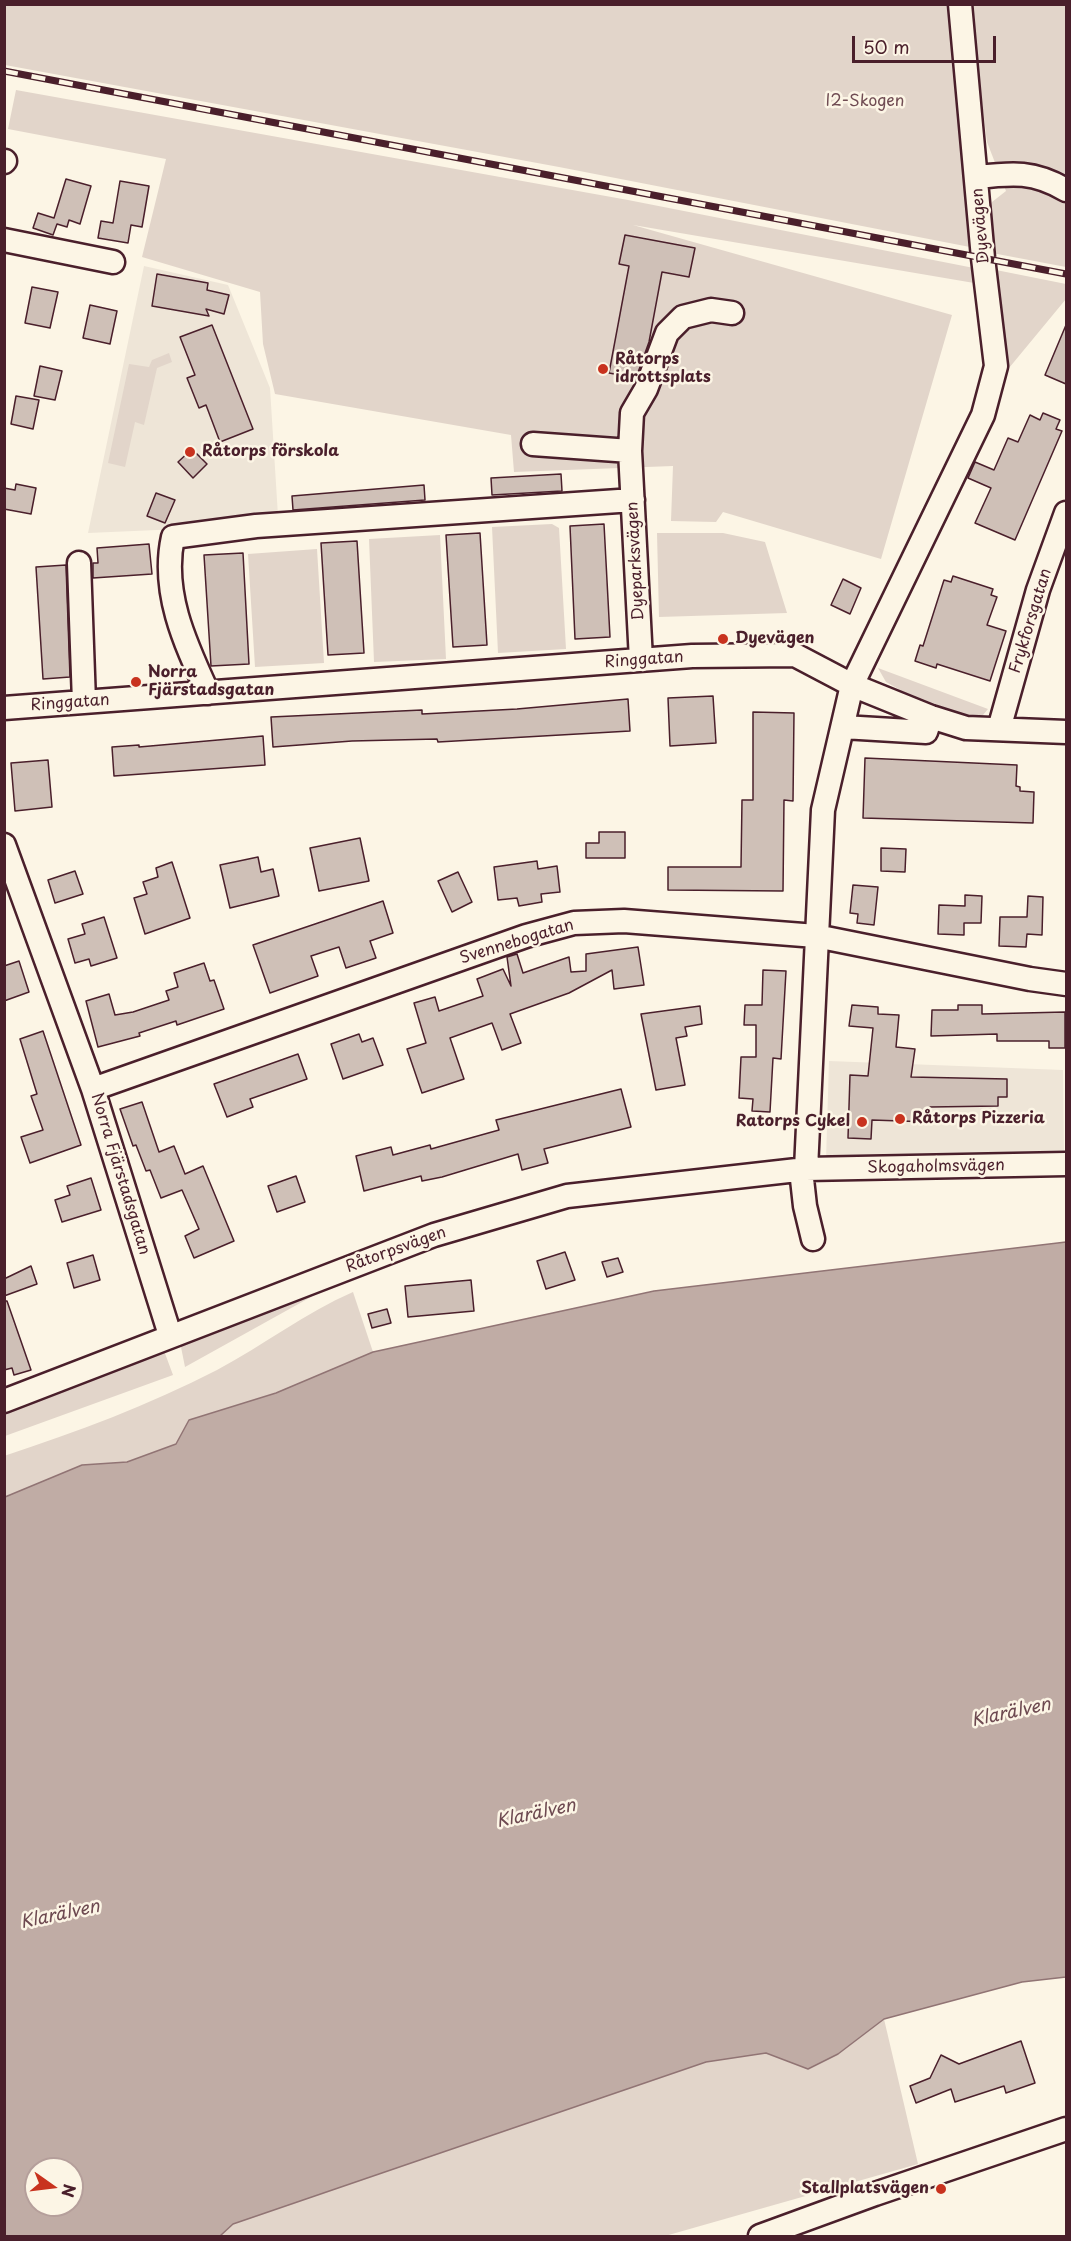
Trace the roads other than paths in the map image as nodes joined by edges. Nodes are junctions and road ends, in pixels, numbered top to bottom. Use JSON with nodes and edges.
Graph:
{"nodes":[{"id":1,"x":960,"y":4,"type":"edge"},
{"id":2,"x":977,"y":177,"type":"junction"},
{"id":3,"x":1066,"y":190,"type":"edge"},
{"id":4,"x":4,"y":240,"type":"edge"},
{"id":5,"x":113,"y":262,"type":"dead end"},
{"id":6,"x":732,"y":313,"type":"dead end"},
{"id":7,"x":533,"y":444,"type":"dead end"},
{"id":8,"x":630,"y":457,"type":"junction"},
{"id":9,"x":633,"y":501,"type":"junction"},
{"id":10,"x":1066,"y":513,"type":"edge"},
{"id":11,"x":79,"y":563,"type":"dead end"},
{"id":12,"x":642,"y":660,"type":"junction"},
{"id":13,"x":852,"y":685,"type":"junction"},
{"id":14,"x":208,"y":693,"type":"junction"},
{"id":15,"x":84,"y":702,"type":"junction"},
{"id":16,"x":4,"y":708,"type":"edge"},
{"id":17,"x":931,"y":717,"type":"junction"},
{"id":18,"x":843,"y":727,"type":"junction"},
{"id":19,"x":999,"y":729,"type":"junction"},
{"id":20,"x":1066,"y":732,"type":"edge"},
{"id":21,"x":4,"y":845,"type":"edge"},
{"id":22,"x":816,"y":936,"type":"junction"},
{"id":23,"x":1066,"y":984,"type":"edge"},
{"id":24,"x":93,"y":1089,"type":"junction"},
{"id":25,"x":1066,"y":1164,"type":"edge"},
{"id":26,"x":804,"y":1169,"type":"junction"},
{"id":27,"x":813,"y":1239,"type":"dead end"},
{"id":28,"x":170,"y":1335,"type":"junction"},
{"id":29,"x":4,"y":1401,"type":"edge"},
{"id":30,"x":1066,"y":2129,"type":"edge"},
{"id":31,"x":818,"y":2227,"type":"edge"},
{"id":32,"x":760,"y":2236,"type":"edge"}],
"edges":[{"from":1,"to":2,"type":"street","name":"Dyevägen"},
{"from":2,"to":3,"type":"street"},
{"from":2,"to":13,"type":"street","name":"Dyevägen"},
{"from":4,"to":5,"type":"street"},
{"from":6,"to":8,"type":"street","name":"Dyeparksvägen"},
{"from":7,"to":8,"type":"street"},
{"from":8,"to":9,"type":"street","name":"Dyeparksvägen"},
{"from":9,"to":12,"type":"street","name":"Dyeparksvägen"},
{"from":9,"to":14,"type":"street"},
{"from":10,"to":19,"type":"street","name":"Frykforsgatan"},
{"from":11,"to":15,"type":"street"},
{"from":12,"to":13,"type":"street","name":"Ringgatan"},
{"from":12,"to":14,"type":"street","name":"Ringgatan"},
{"from":13,"to":17,"type":"street","name":"Ringgatan"},
{"from":13,"to":18,"type":"street","name":"Dyevägen"},
{"from":14,"to":15,"type":"street","name":"Ringgatan"},
{"from":15,"to":16,"type":"street","name":"Ringgatan"},
{"from":17,"to":18,"type":"street"},
{"from":17,"to":19,"type":"street","name":"Ringgatan"},
{"from":18,"to":22,"type":"street","name":"Dyevägen"},
{"from":19,"to":20,"type":"street","name":"Ringgatan"},
{"from":21,"to":24,"type":"street","name":"Norra Fjärstadsgatan"},
{"from":22,"to":23,"type":"street","name":"Svennebogatan"},
{"from":22,"to":24,"type":"street","name":"Svennebogatan"},
{"from":22,"to":26,"type":"street","name":"Dyevägen"},
{"from":24,"to":28,"type":"street","name":"Norra Fjärstadsgatan"},
{"from":25,"to":26,"type":"street","name":"Skogaholmsvägen"},
{"from":26,"to":27,"type":"street","name":"Dyevägen"},
{"from":26,"to":28,"type":"street","name":"Råtorpsvägen"},
{"from":28,"to":29,"type":"street","name":"Råtorpsvägen"},
{"from":30,"to":31,"type":"street"},
{"from":31,"to":32,"type":"street"}]}
